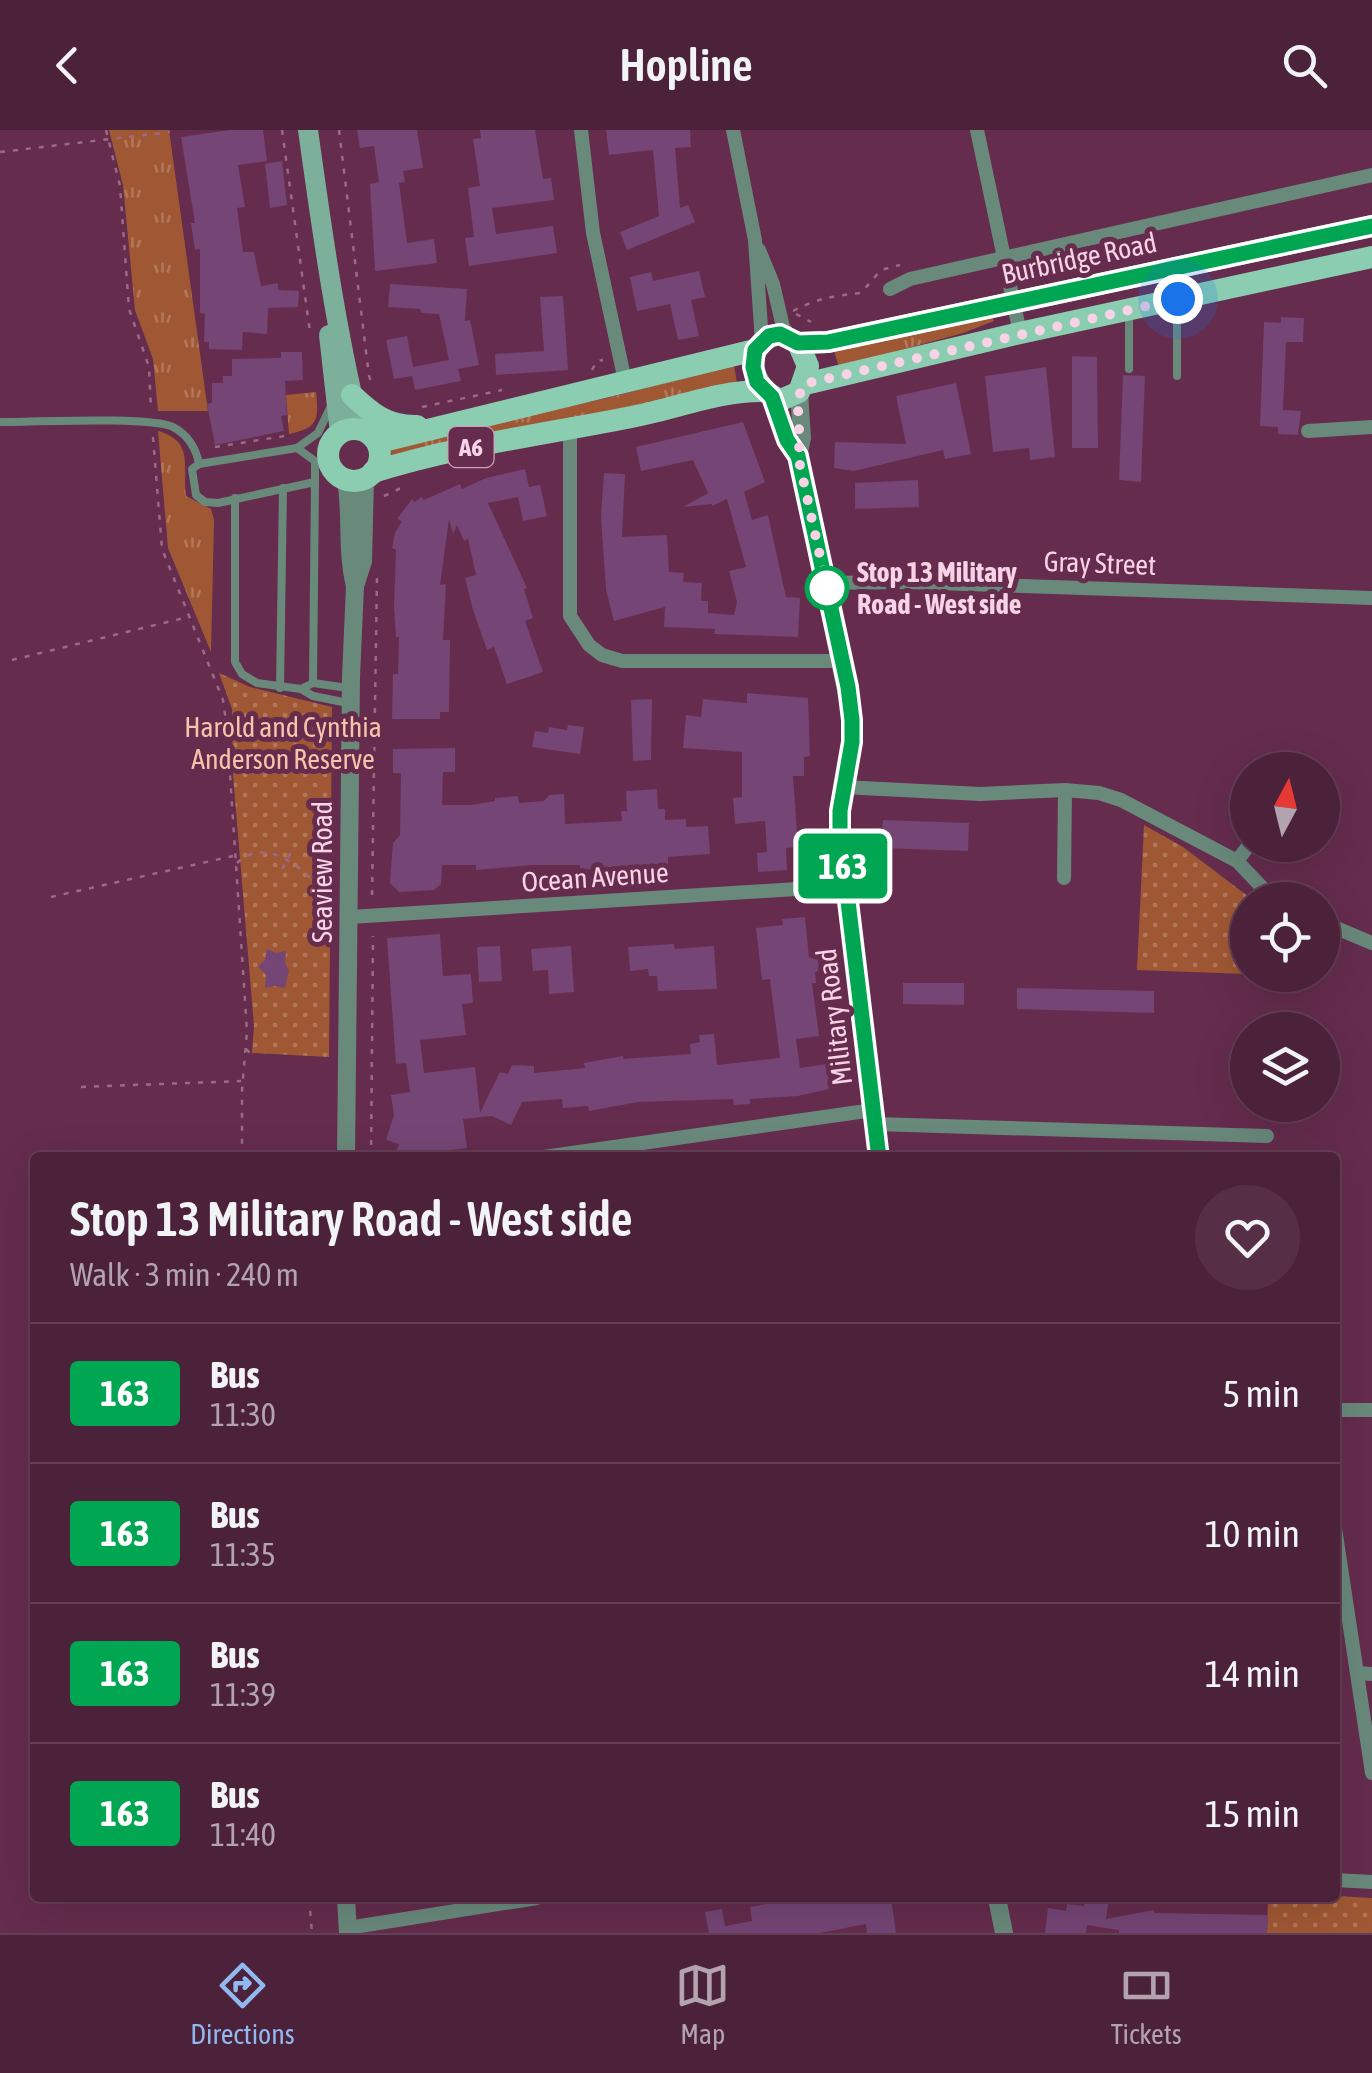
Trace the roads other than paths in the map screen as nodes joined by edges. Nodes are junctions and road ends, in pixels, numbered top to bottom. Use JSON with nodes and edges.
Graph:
{"nodes":[{"id":1,"x":308,"y":130,"type":"edge"},
{"id":2,"x":580,"y":130,"type":"edge"},
{"id":3,"x":733,"y":130,"type":"edge"},
{"id":4,"x":976,"y":130,"type":"edge"},
{"id":5,"x":1372,"y":176,"type":"edge"},
{"id":6,"x":1372,"y":226,"type":"edge"},
{"id":7,"x":755,"y":240,"type":"junction"},
{"id":8,"x":1372,"y":257,"type":"edge"},
{"id":9,"x":1004,"y":259,"type":"junction"},
{"id":10,"x":890,"y":289,"type":"dead end"},
{"id":11,"x":1178,"y":299,"type":"junction"},
{"id":12,"x":1014,"y":302,"type":"junction"},
{"id":13,"x":1129,"y":309,"type":"junction"},
{"id":14,"x":1020,"y":333,"type":"junction"},
{"id":15,"x":794,"y":340,"type":"junction"},
{"id":16,"x":758,"y":346,"type":"junction"},
{"id":17,"x":1129,"y":369,"type":"dead end"},
{"id":18,"x":1176,"y":376,"type":"dead end"},
{"id":19,"x":625,"y":381,"type":"junction"},
{"id":20,"x":802,"y":388,"type":"junction"},
{"id":21,"x":354,"y":393,"type":"junction"},
{"id":22,"x":768,"y":394,"type":"junction"},
{"id":23,"x":0,"y":422,"type":"edge"},
{"id":24,"x":440,"y":425,"type":"junction"},
{"id":25,"x":1372,"y":427,"type":"edge"},
{"id":26,"x":570,"y":430,"type":"junction"},
{"id":27,"x":1308,"y":431,"type":"dead end"},
{"id":28,"x":358,"y":434,"type":"junction"},
{"id":29,"x":296,"y":448,"type":"junction"},
{"id":30,"x":798,"y":456,"type":"junction"},
{"id":31,"x":199,"y":464,"type":"junction"},
{"id":32,"x":361,"y":476,"type":"junction"},
{"id":33,"x":315,"y":482,"type":"junction"},
{"id":34,"x":283,"y":488,"type":"junction"},
{"id":35,"x":235,"y":498,"type":"junction"},
{"id":36,"x":826,"y":584,"type":"junction"},
{"id":37,"x":1372,"y":598,"type":"edge"},
{"id":38,"x":842,"y":662,"type":"junction"},
{"id":39,"x":312,"y":683,"type":"junction"},
{"id":40,"x":280,"y":688,"type":"junction"},
{"id":41,"x":301,"y":689,"type":"junction"},
{"id":42,"x":351,"y":696,"type":"junction"},
{"id":43,"x":843,"y":787,"type":"junction"},
{"id":44,"x":1066,"y":790,"type":"junction"},
{"id":45,"x":1230,"y":858,"type":"edge"},
{"id":46,"x":1237,"y":862,"type":"edge"},
{"id":47,"x":1064,"y":878,"type":"dead end"},
{"id":48,"x":1256,"y":882,"type":"edge"},
{"id":49,"x":844,"y":886,"type":"junction"},
{"id":50,"x":350,"y":917,"type":"junction"},
{"id":51,"x":1340,"y":930,"type":"edge"},
{"id":52,"x":1372,"y":943,"type":"edge"},
{"id":53,"x":874,"y":1117,"type":"junction"},
{"id":54,"x":1267,"y":1136,"type":"dead end"},
{"id":55,"x":346,"y":1152,"type":"edge"},
{"id":56,"x":586,"y":1152,"type":"edge"},
{"id":57,"x":879,"y":1152,"type":"edge"},
{"id":58,"x":1340,"y":1410,"type":"edge"},
{"id":59,"x":1372,"y":1410,"type":"edge"},
{"id":60,"x":1340,"y":1553,"type":"edge"},
{"id":61,"x":1364,"y":1674,"type":"edge"},
{"id":62,"x":1372,"y":1773,"type":"edge"},
{"id":63,"x":1340,"y":1880,"type":"edge"},
{"id":64,"x":1372,"y":1882,"type":"edge"},
{"id":65,"x":346,"y":1902,"type":"edge"},
{"id":66,"x":513,"y":1902,"type":"edge"},
{"id":67,"x":998,"y":1902,"type":"edge"},
{"id":68,"x":348,"y":1930,"type":"edge"},
{"id":69,"x":1004,"y":1933,"type":"edge"}],
"edges":[{"from":1,"to":21,"type":"main road"},
{"from":2,"to":19,"type":"street"},
{"from":3,"to":7,"type":"street"},
{"from":4,"to":9,"type":"street"},
{"from":5,"to":9,"type":"street","name":"Burbridge Road"},
{"from":6,"to":12,"type":"main road","name":"Burbridge Road","number":"A6"},
{"from":7,"to":15,"type":"street"},
{"from":7,"to":16,"type":"street"},
{"from":8,"to":11,"type":"main road","number":"A6"},
{"from":9,"to":10,"type":"street","name":"Burbridge Road"},
{"from":9,"to":12,"type":"street"},
{"from":11,"to":13,"type":"main road","number":"A6"},
{"from":11,"to":18,"type":"lane"},
{"from":12,"to":14,"type":"street"},
{"from":12,"to":15,"type":"main road","name":"Burbridge Road","number":"A6"},
{"from":13,"to":14,"type":"main road","number":"A6"},
{"from":13,"to":17,"type":"lane"},
{"from":14,"to":20,"type":"main road","number":"A6"},
{"from":15,"to":16,"type":"main road","number":"A6"},
{"from":15,"to":20,"type":"main road"},
{"from":16,"to":19,"type":"main road","number":"A6"},
{"from":16,"to":22,"type":"main road"},
{"from":19,"to":24,"type":"main road","number":"A6"},
{"from":20,"to":22,"type":"main road","number":"A6"},
{"from":20,"to":30,"type":"street","name":"Military Road"},
{"from":21,"to":24,"type":"main road"},
{"from":21,"to":28,"type":"main road"},
{"from":21,"to":29,"type":"lane"},
{"from":22,"to":26,"type":"main road","number":"A6"},
{"from":22,"to":30,"type":"street","name":"Military Road"},
{"from":23,"to":31,"type":"lane"},
{"from":24,"to":28,"type":"main road","number":"A6"},
{"from":25,"to":27,"type":"street"},
{"from":26,"to":32,"type":"main road","number":"A6"},
{"from":26,"to":38,"type":"street"},
{"from":28,"to":32,"type":"main road"},
{"from":28,"to":32,"type":"main road"},
{"from":29,"to":31,"type":"lane"},
{"from":29,"to":33,"type":"lane"},
{"from":30,"to":36,"type":"street","name":"Military Road"},
{"from":31,"to":35,"type":"lane"},
{"from":32,"to":42,"type":"street","name":"Seaview Road"},
{"from":33,"to":34,"type":"lane"},
{"from":33,"to":39,"type":"lane"},
{"from":34,"to":35,"type":"lane"},
{"from":34,"to":40,"type":"lane"},
{"from":35,"to":40,"type":"lane"},
{"from":36,"to":37,"type":"street","name":"Gray Street"},
{"from":36,"to":38,"type":"street","name":"Military Road"},
{"from":38,"to":43,"type":"street","name":"Military Road"},
{"from":39,"to":41,"type":"lane"},
{"from":39,"to":42,"type":"lane"},
{"from":40,"to":41,"type":"lane"},
{"from":41,"to":42,"type":"lane"},
{"from":42,"to":50,"type":"street","name":"Seaview Road"},
{"from":43,"to":44,"type":"street"},
{"from":43,"to":49,"type":"street","name":"Military Road"},
{"from":44,"to":45,"type":"street"},
{"from":44,"to":47,"type":"street"},
{"from":46,"to":48,"type":"street"},
{"from":49,"to":50,"type":"street","name":"Ocean Avenue"},
{"from":49,"to":53,"type":"street","name":"Military Road"},
{"from":50,"to":55,"type":"street","name":"Seaview Road"},
{"from":51,"to":52,"type":"street"},
{"from":53,"to":54,"type":"street"},
{"from":53,"to":56,"type":"street"},
{"from":53,"to":57,"type":"street","name":"Military Road"},
{"from":58,"to":59,"type":"street"},
{"from":60,"to":61,"type":"street"},
{"from":61,"to":62,"type":"street"},
{"from":63,"to":64,"type":"street"},
{"from":65,"to":68,"type":"street"},
{"from":66,"to":68,"type":"street"},
{"from":67,"to":69,"type":"street"}]}
